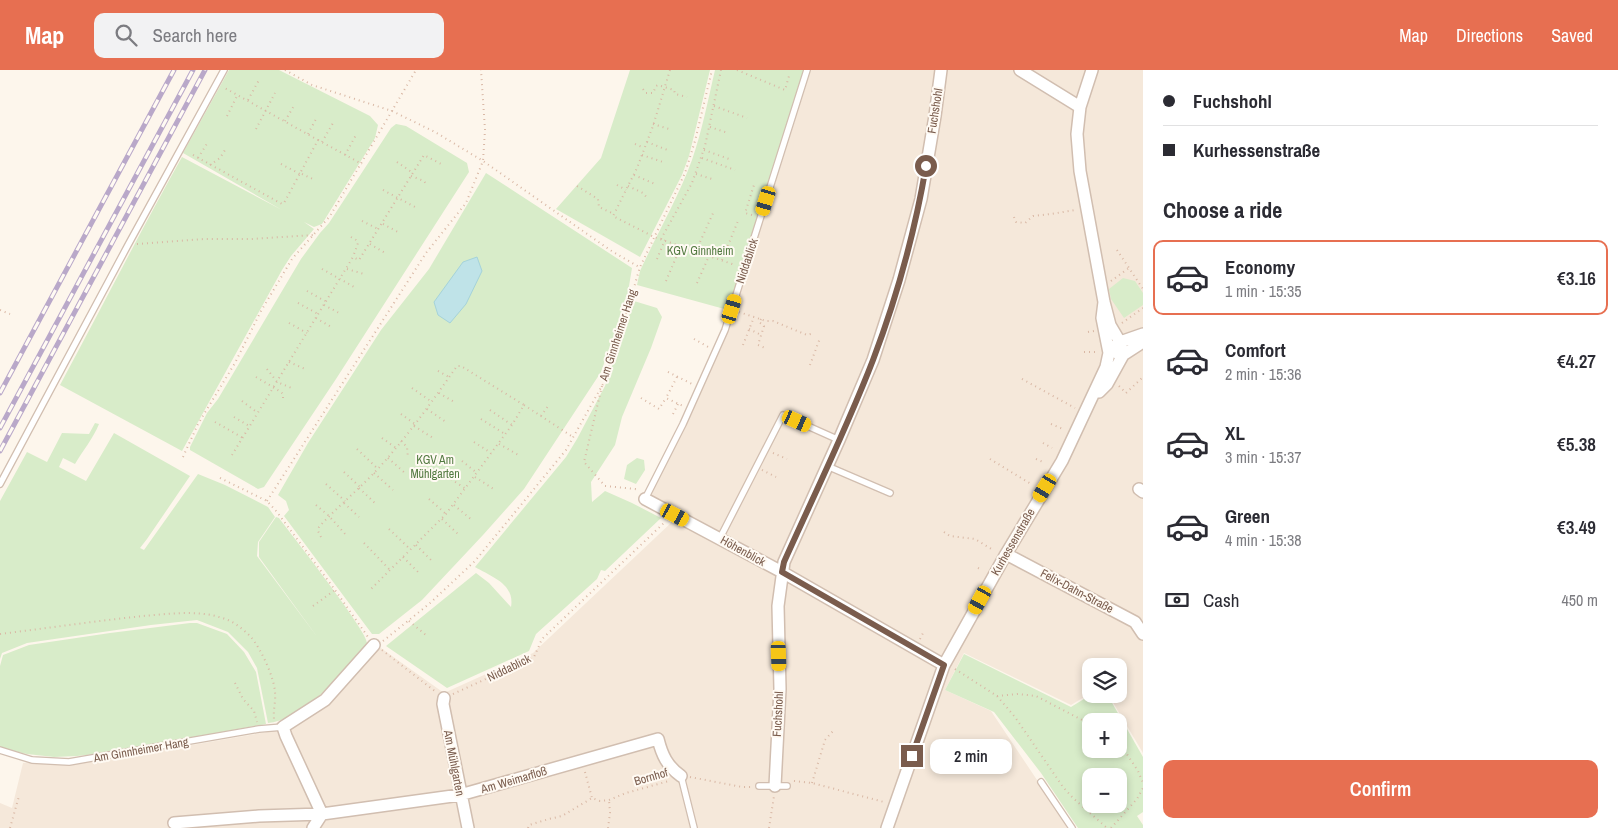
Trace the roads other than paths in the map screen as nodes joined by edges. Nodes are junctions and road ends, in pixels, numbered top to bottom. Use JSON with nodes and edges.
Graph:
{"nodes":[{"id":1,"x":224,"y":70,"type":"edge"},
{"id":2,"x":807,"y":70,"type":"edge"},
{"id":3,"x":941,"y":70,"type":"edge"},
{"id":4,"x":1020,"y":70,"type":"edge"},
{"id":5,"x":1092,"y":70,"type":"edge"},
{"id":6,"x":1080,"y":107,"type":"junction"},
{"id":7,"x":1104,"y":302,"type":"junction"},
{"id":8,"x":1143,"y":334,"type":"edge"},
{"id":9,"x":1120,"y":342,"type":"junction"},
{"id":10,"x":1143,"y":342,"type":"edge"},
{"id":11,"x":1104,"y":353,"type":"junction"},
{"id":12,"x":1123,"y":355,"type":"junction"},
{"id":13,"x":1092,"y":399,"type":"junction"},
{"id":14,"x":839,"y":440,"type":"junction"},
{"id":15,"x":827,"y":466,"type":"junction"},
{"id":16,"x":0,"y":484,"type":"edge"},
{"id":17,"x":890,"y":493,"type":"dead end"},
{"id":18,"x":645,"y":499,"type":"joint"},
{"id":19,"x":720,"y":538,"type":"junction"},
{"id":20,"x":1006,"y":554,"type":"junction"},
{"id":21,"x":782,"y":572,"type":"junction"},
{"id":22,"x":1139,"y":619,"type":"edge"},
{"id":23,"x":1143,"y":634,"type":"edge"},
{"id":24,"x":374,"y":645,"type":"road end"},
{"id":25,"x":948,"y":666,"type":"junction"},
{"id":26,"x":444,"y":698,"type":"road end"},
{"id":27,"x":283,"y":727,"type":"junction"},
{"id":28,"x":0,"y":750,"type":"edge"},
{"id":29,"x":681,"y":776,"type":"joint"},
{"id":30,"x":1041,"y":782,"type":"dead end"},
{"id":31,"x":759,"y":786,"type":"dead end"},
{"id":32,"x":787,"y":786,"type":"road end"},
{"id":33,"x":774,"y":792,"type":"junction"},
{"id":34,"x":460,"y":795,"type":"junction"},
{"id":35,"x":322,"y":814,"type":"junction"},
{"id":36,"x":174,"y":823,"type":"dead end"},
{"id":37,"x":314,"y":828,"type":"edge"},
{"id":38,"x":468,"y":828,"type":"edge"},
{"id":39,"x":694,"y":828,"type":"edge"},
{"id":40,"x":887,"y":828,"type":"edge"},
{"id":41,"x":1072,"y":828,"type":"edge"}],
"edges":[{"from":1,"to":16,"type":"lane"},
{"from":2,"to":18,"type":"lane","name":"Niddablick"},
{"from":3,"to":14,"type":"street","name":"Fuchshohl"},
{"from":4,"to":6,"type":"street"},
{"from":5,"to":6,"type":"street","name":"Kurhessenstraße"},
{"from":6,"to":7,"type":"street","name":"Kurhessenstraße"},
{"from":7,"to":9,"type":"street","name":"Kurhessenstraße"},
{"from":7,"to":11,"type":"street","name":"Kurhessenstraße"},
{"from":8,"to":9,"type":"street"},
{"from":9,"to":11,"type":"street"},
{"from":9,"to":12,"type":"street","name":"Kurhessenstraße"},
{"from":10,"to":12,"type":"street"},
{"from":11,"to":12,"type":"street"},
{"from":11,"to":13,"type":"street","name":"Kurhessenstraße"},
{"from":12,"to":13,"type":"street","name":"Kurhessenstraße"},
{"from":13,"to":20,"type":"street","name":"Kurhessenstraße"},
{"from":14,"to":15,"type":"street","name":"Fuchshohl"},
{"from":14,"to":19,"type":"lane"},
{"from":15,"to":17,"type":"lane"},
{"from":15,"to":21,"type":"street","name":"Fuchshohl"},
{"from":18,"to":19,"type":"street","name":"Höhenblick"},
{"from":19,"to":21,"type":"street","name":"Höhenblick"},
{"from":20,"to":22,"type":"street","name":"Felix-Dahn-Straße"},
{"from":20,"to":25,"type":"street","name":"Kurhessenstraße"},
{"from":21,"to":25,"type":"street","name":"Höhenblick"},
{"from":21,"to":33,"type":"street","name":"Fuchshohl"},
{"from":22,"to":23,"type":"street","name":"Felix-Dahn-Straße"},
{"from":24,"to":27,"type":"street"},
{"from":25,"to":40,"type":"street","name":"Kurhessenstraße"},
{"from":26,"to":34,"type":"street","name":"Am Mühlgarten"},
{"from":27,"to":28,"type":"lane","name":"Am Ginnheimer Hang"},
{"from":27,"to":35,"type":"street"},
{"from":29,"to":34,"type":"street","name":"Am Weimarfloß"},
{"from":29,"to":39,"type":"lane"},
{"from":30,"to":41,"type":"lane"},
{"from":31,"to":33,"type":"lane"},
{"from":32,"to":33,"type":"lane"},
{"from":34,"to":35,"type":"street","name":"Am Weimarfloß"},
{"from":34,"to":38,"type":"street","name":"Am Mühlgarten"},
{"from":35,"to":36,"type":"street","name":"Am Weimarfloß"},
{"from":35,"to":37,"type":"street"}]}
